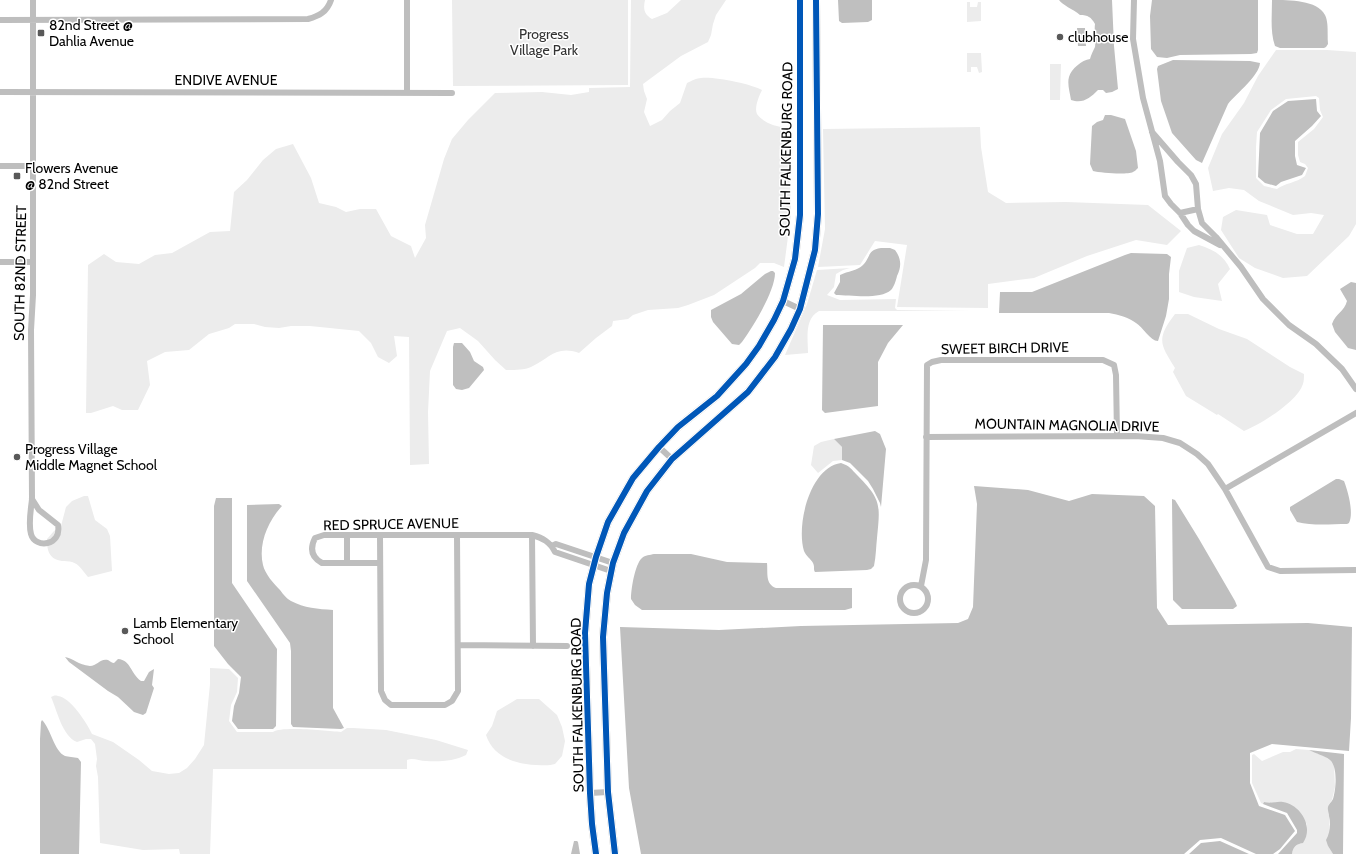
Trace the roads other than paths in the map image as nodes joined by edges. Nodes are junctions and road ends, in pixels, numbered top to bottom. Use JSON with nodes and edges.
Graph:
{"nodes":[{"id":1,"x":33,"y":0,"type":"edge"},
{"id":2,"x":331,"y":0,"type":"edge"},
{"id":3,"x":407,"y":0,"type":"edge"},
{"id":4,"x":800,"y":0,"type":"edge"},
{"id":5,"x":816,"y":0,"type":"edge"},
{"id":6,"x":1134,"y":0,"type":"edge"},
{"id":7,"x":0,"y":20,"type":"edge"},
{"id":8,"x":33,"y":20,"type":"junction"},
{"id":9,"x":0,"y":92,"type":"edge"},
{"id":10,"x":32,"y":92,"type":"junction"},
{"id":11,"x":406,"y":92,"type":"junction"},
{"id":12,"x":452,"y":93,"type":"dead end"},
{"id":13,"x":1152,"y":132,"type":"junction"},
{"id":14,"x":0,"y":166,"type":"edge"},
{"id":15,"x":33,"y":166,"type":"junction"},
{"id":16,"x":1198,"y":209,"type":"junction"},
{"id":17,"x":1180,"y":213,"type":"junction"},
{"id":18,"x":1225,"y":247,"type":"junction"},
{"id":19,"x":0,"y":262,"type":"edge"},
{"id":20,"x":33,"y":262,"type":"junction"},
{"id":21,"x":782,"y":301,"type":"junction"},
{"id":22,"x":800,"y":309,"type":"junction"},
{"id":23,"x":1356,"y":389,"type":"edge"},
{"id":24,"x":1356,"y":413,"type":"edge"},
{"id":25,"x":926,"y":436,"type":"junction"},
{"id":26,"x":1117,"y":436,"type":"junction"},
{"id":27,"x":659,"y":447,"type":"junction"},
{"id":28,"x":672,"y":459,"type":"junction"},
{"id":29,"x":1225,"y":489,"type":"junction"},
{"id":30,"x":32,"y":499,"type":"junction"},
{"id":31,"x":348,"y":535,"type":"junction"},
{"id":32,"x":380,"y":535,"type":"junction"},
{"id":33,"x":457,"y":535,"type":"junction"},
{"id":34,"x":532,"y":535,"type":"junction"},
{"id":35,"x":552,"y":546,"type":"junction"},
{"id":36,"x":568,"y":548,"type":"junction"},
{"id":37,"x":565,"y":556,"type":"junction"},
{"id":38,"x":595,"y":561,"type":"junction"},
{"id":39,"x":347,"y":563,"type":"junction"},
{"id":40,"x":380,"y":563,"type":"junction"},
{"id":41,"x":612,"y":567,"type":"junction"},
{"id":42,"x":1356,"y":570,"type":"edge"},
{"id":43,"x":920,"y":586,"type":"junction"},
{"id":44,"x":458,"y":645,"type":"junction"},
{"id":45,"x":533,"y":646,"type":"junction"},
{"id":46,"x":567,"y":646,"type":"dead end"},
{"id":47,"x":608,"y":792,"type":"junction"},
{"id":48,"x":590,"y":793,"type":"junction"},
{"id":49,"x":596,"y":854,"type":"edge"},
{"id":50,"x":615,"y":854,"type":"edge"}],
"edges":[{"from":1,"to":8,"type":"street","name":"SOUTH 82ND STREET"},
{"from":2,"to":8,"type":"street"},
{"from":3,"to":11,"type":"street"},
{"from":4,"to":21,"type":"street","name":"SOUTH FALKENBURG ROAD"},
{"from":5,"to":22,"type":"street","name":"SOUTH FALKENBURG ROAD"},
{"from":6,"to":13,"type":"street"},
{"from":7,"to":8,"type":"street"},
{"from":8,"to":10,"type":"street","name":"SOUTH 82ND STREET"},
{"from":9,"to":10,"type":"street","name":"ENDIVE AVENUE"},
{"from":10,"to":11,"type":"street","name":"ENDIVE AVENUE"},
{"from":10,"to":15,"type":"street","name":"SOUTH 82ND STREET"},
{"from":11,"to":12,"type":"street","name":"ENDIVE AVENUE"},
{"from":13,"to":16,"type":"street"},
{"from":13,"to":17,"type":"street"},
{"from":14,"to":15,"type":"street"},
{"from":15,"to":20,"type":"street","name":"SOUTH 82ND STREET"},
{"from":16,"to":17,"type":"street"},
{"from":16,"to":18,"type":"street"},
{"from":17,"to":18,"type":"street"},
{"from":18,"to":23,"type":"street"},
{"from":19,"to":20,"type":"street"},
{"from":20,"to":30,"type":"street","name":"SOUTH 82ND STREET"},
{"from":21,"to":22,"type":"street"},
{"from":21,"to":27,"type":"street","name":"SOUTH FALKENBURG ROAD"},
{"from":22,"to":28,"type":"street","name":"SOUTH FALKENBURG ROAD"},
{"from":24,"to":29,"type":"street"},
{"from":25,"to":26,"type":"street","name":"MOUNTAIN MAGNOLIA DRIVE"},
{"from":25,"to":26,"type":"street","name":"SWEET BIRCH DRIVE"},
{"from":25,"to":43,"type":"street","name":"SWEET BIRCH DRIVE"},
{"from":26,"to":29,"type":"street","name":"MOUNTAIN MAGNOLIA DRIVE"},
{"from":27,"to":28,"type":"street"},
{"from":27,"to":38,"type":"street","name":"SOUTH FALKENBURG ROAD"},
{"from":28,"to":41,"type":"street","name":"SOUTH FALKENBURG ROAD"},
{"from":29,"to":42,"type":"street","name":"MOUNTAIN MAGNOLIA DRIVE"},
{"from":30,"to":30,"type":"street","name":"SOUTH 82ND STREET"},
{"from":31,"to":32,"type":"street","name":"RED SPRUCE AVENUE"},
{"from":31,"to":39,"type":"street"},
{"from":31,"to":39,"type":"street","name":"RED SPRUCE AVENUE"},
{"from":32,"to":33,"type":"street","name":"RED SPRUCE AVENUE"},
{"from":32,"to":40,"type":"street"},
{"from":33,"to":34,"type":"street","name":"RED SPRUCE AVENUE"},
{"from":33,"to":44,"type":"street"},
{"from":34,"to":35,"type":"street","name":"RED SPRUCE AVENUE"},
{"from":34,"to":45,"type":"street"},
{"from":35,"to":36,"type":"street","name":"RED SPRUCE AVENUE"},
{"from":35,"to":37,"type":"street","name":"RED SPRUCE AVENUE"},
{"from":36,"to":37,"type":"street"},
{"from":36,"to":38,"type":"street","name":"RED SPRUCE AVENUE"},
{"from":37,"to":38,"type":"street","name":"RED SPRUCE AVENUE"},
{"from":38,"to":41,"type":"street","name":"RED SPRUCE AVENUE"},
{"from":38,"to":48,"type":"street","name":"SOUTH FALKENBURG ROAD"},
{"from":39,"to":40,"type":"street","name":"RED SPRUCE AVENUE"},
{"from":40,"to":44,"type":"street"},
{"from":41,"to":47,"type":"street","name":"SOUTH FALKENBURG ROAD"},
{"from":43,"to":43,"type":"street"},
{"from":44,"to":45,"type":"street"},
{"from":45,"to":46,"type":"street"},
{"from":47,"to":48,"type":"street"},
{"from":47,"to":50,"type":"street","name":"SOUTH FALKENBURG ROAD"},
{"from":48,"to":49,"type":"street","name":"SOUTH FALKENBURG ROAD"}]}
